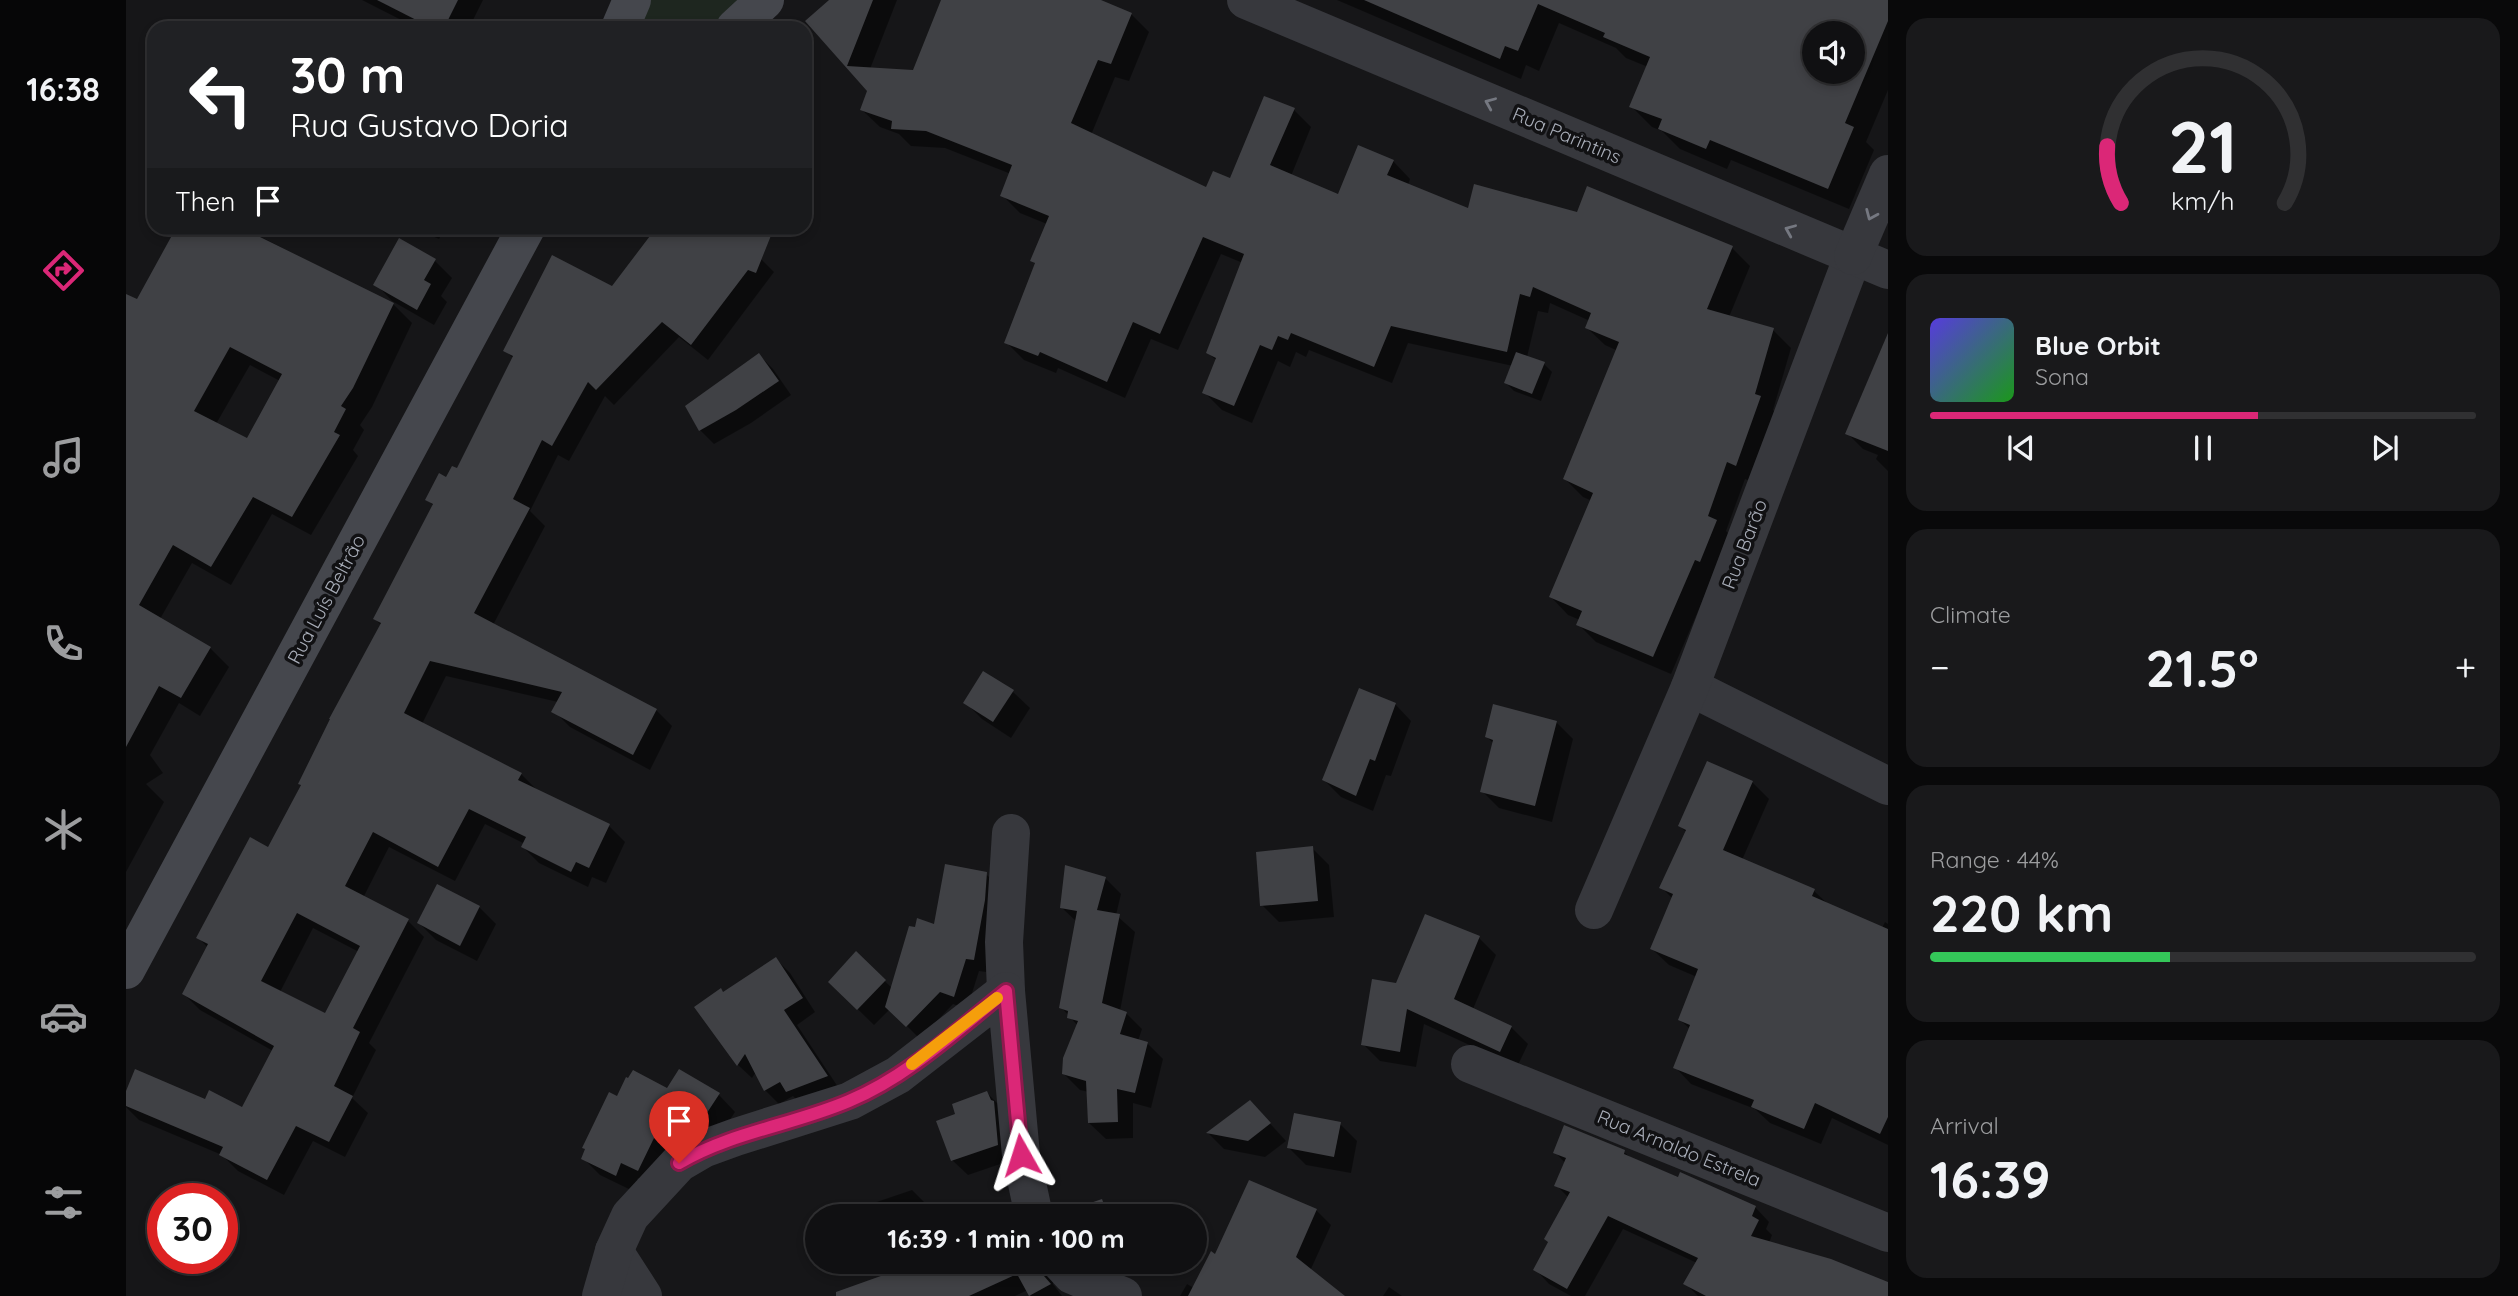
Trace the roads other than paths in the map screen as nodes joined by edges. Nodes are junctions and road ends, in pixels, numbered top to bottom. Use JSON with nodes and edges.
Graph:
{"nodes":[{"id":1,"x":632,"y":0,"type":"edge"},
{"id":2,"x":765,"y":0,"type":"edge"},
{"id":3,"x":1246,"y":0,"type":"edge"},
{"id":4,"x":623,"y":21,"type":"edge"},
{"id":5,"x":742,"y":21,"type":"edge"},
{"id":6,"x":1888,"y":174,"type":"edge"},
{"id":7,"x":522,"y":235,"type":"edge"},
{"id":8,"x":1853,"y":256,"type":"junction"},
{"id":9,"x":1888,"y":271,"type":"edge"},
{"id":10,"x":1690,"y":687,"type":"junction"},
{"id":11,"x":1888,"y":786,"type":"edge"},
{"id":12,"x":1012,"y":833,"type":"dead end"},
{"id":13,"x":1594,"y":910,"type":"dead end"},
{"id":14,"x":126,"y":970,"type":"edge"},
{"id":15,"x":1006,"y":991,"type":"junction"},
{"id":16,"x":1470,"y":1064,"type":"dead end"},
{"id":17,"x":1031,"y":1204,"type":"edge"},
{"id":18,"x":1888,"y":1233,"type":"edge"},
{"id":19,"x":614,"y":1251,"type":"junction"},
{"id":20,"x":1071,"y":1274,"type":"edge"},
{"id":21,"x":601,"y":1296,"type":"edge"},
{"id":22,"x":643,"y":1296,"type":"edge"},
{"id":23,"x":1124,"y":1296,"type":"edge"}],
"edges":[{"from":1,"to":4,"type":"main road"},
{"from":2,"to":5,"type":"main road"},
{"from":8,"to":3,"type":"street","name":"Rua Parintins","one_way":true},
{"from":6,"to":8,"type":"street","name":"Rua Barão","one_way":true},
{"from":7,"to":14,"type":"main road","name":"Rua Luís Beltrão"},
{"from":8,"to":9,"type":"street","name":"Rua Parintins"},
{"from":8,"to":10,"type":"street","name":"Rua Barão"},
{"from":10,"to":11,"type":"street"},
{"from":10,"to":13,"type":"street","name":"Rua Barão"},
{"from":12,"to":15,"type":"street"},
{"from":15,"to":17,"type":"street"},
{"from":15,"to":19,"type":"street"},
{"from":16,"to":18,"type":"street","name":"Rua Arnaldo Estrela"},
{"from":19,"to":21,"type":"street"},
{"from":19,"to":22,"type":"street"},
{"from":20,"to":23,"type":"street"}]}
